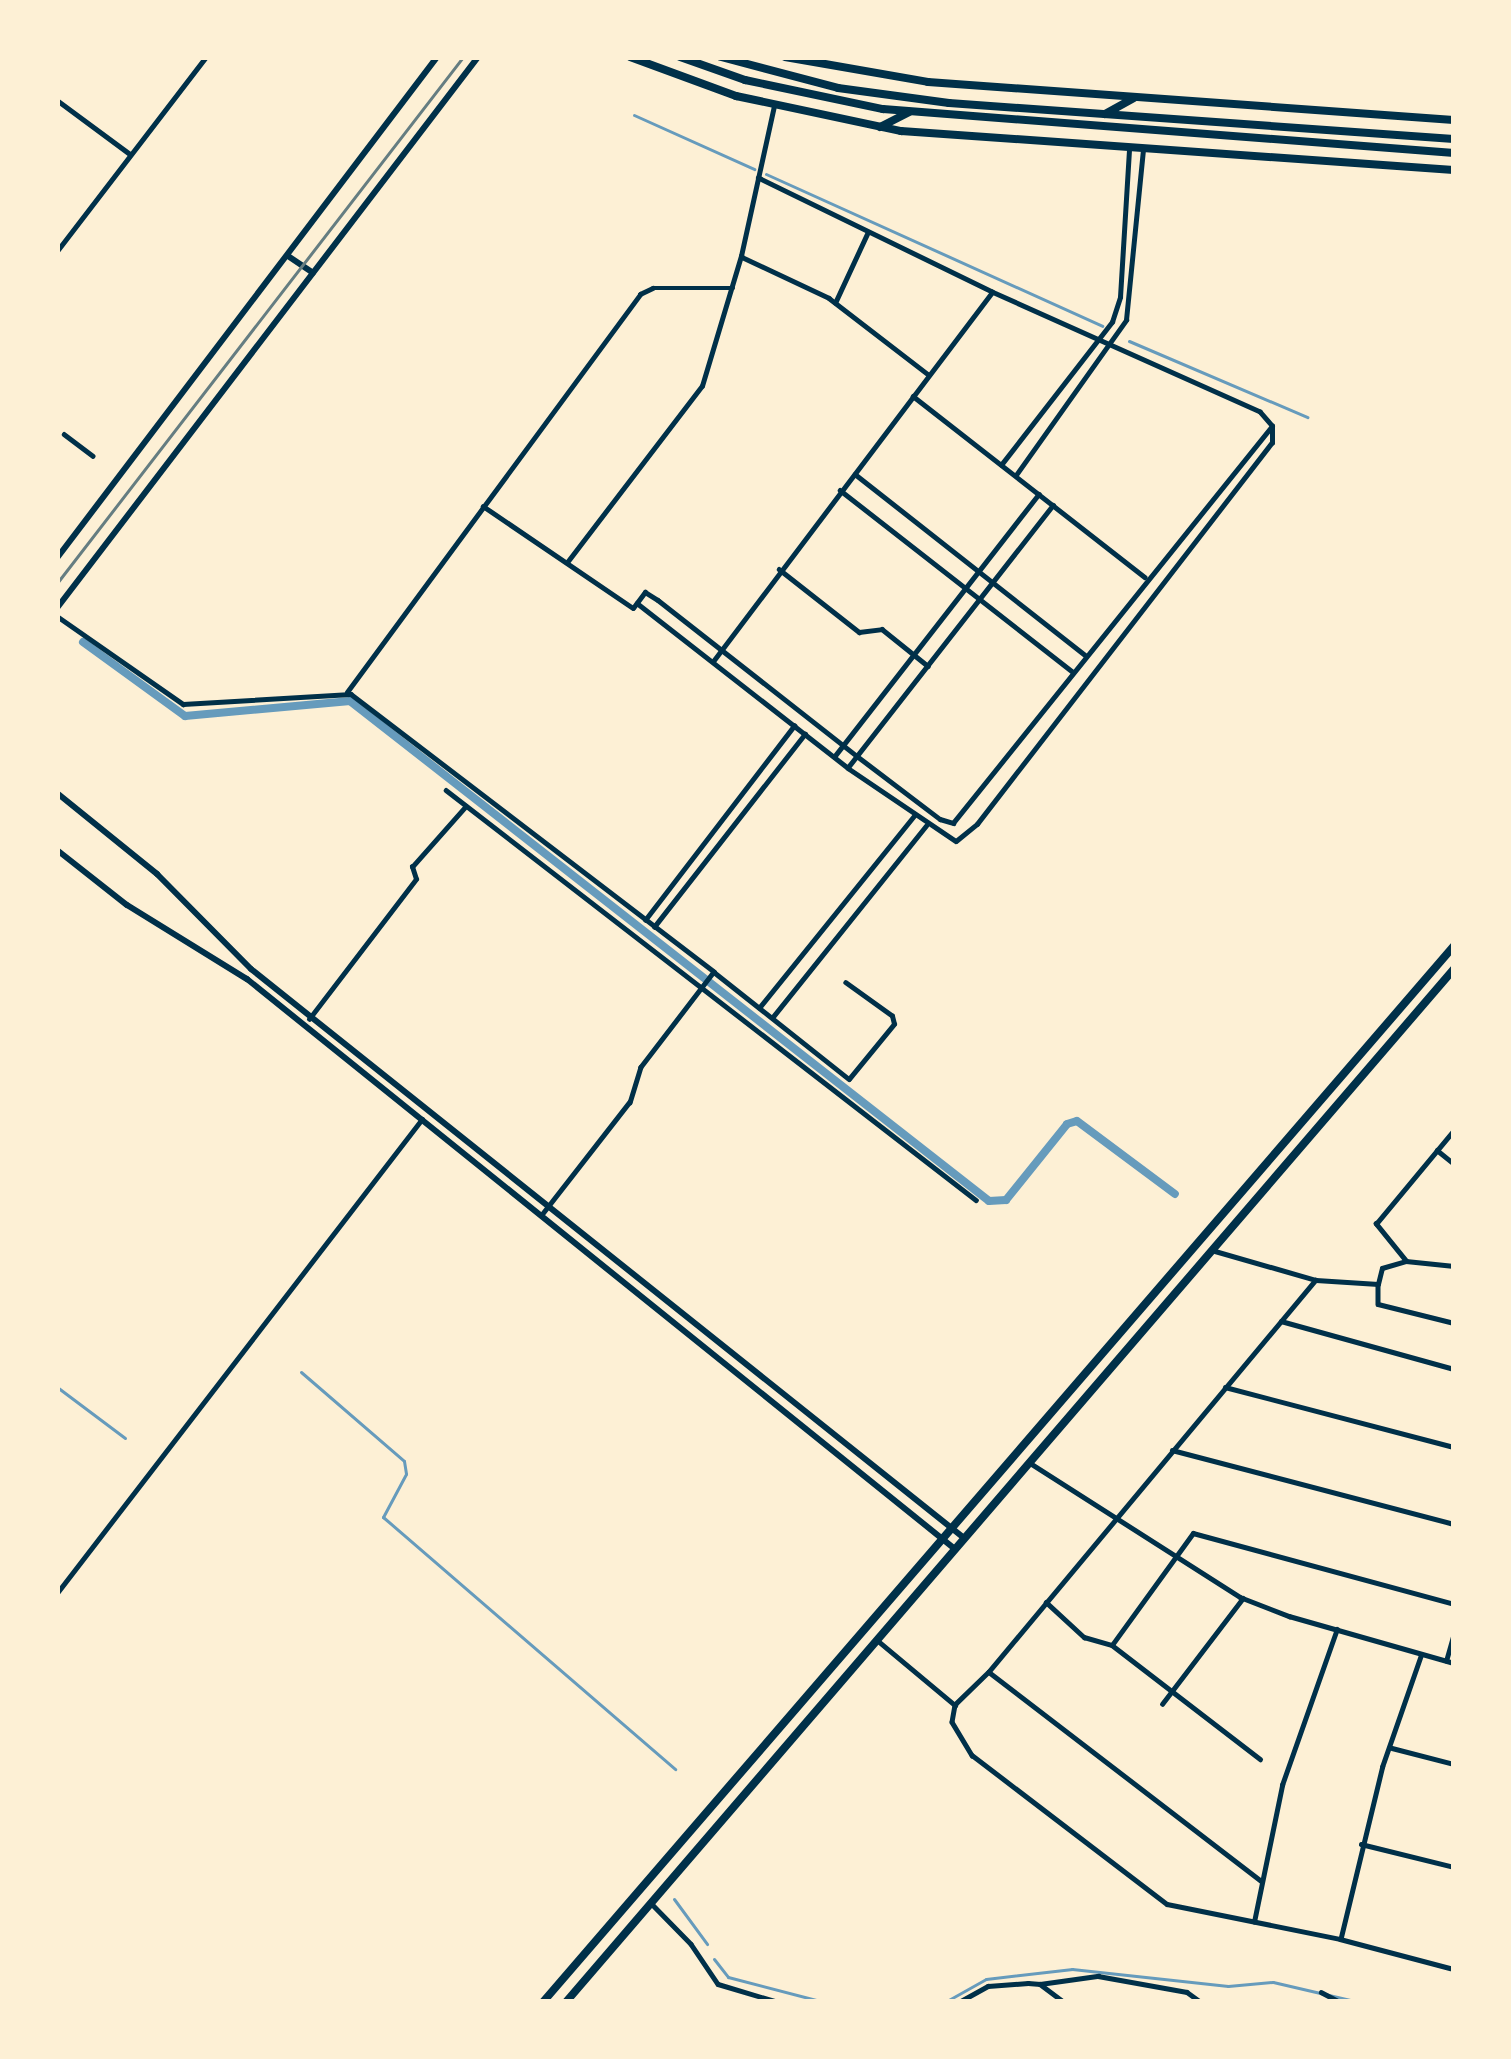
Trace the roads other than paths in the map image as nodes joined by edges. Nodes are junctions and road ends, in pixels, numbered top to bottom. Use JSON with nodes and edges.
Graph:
{"nodes":[{"id":1,"x":206,"y":57,"type":"edge"},
{"id":2,"x":437,"y":57,"type":"edge"},
{"id":3,"x":478,"y":57,"type":"edge"},
{"id":4,"x":630,"y":57,"type":"edge"},
{"id":5,"x":680,"y":57,"type":"edge"},
{"id":6,"x":721,"y":57,"type":"edge"},
{"id":7,"x":785,"y":57,"type":"edge"},
{"id":8,"x":745,"y":80,"type":"junction"},
{"id":9,"x":928,"y":82,"type":"junction"},
{"id":10,"x":1136,"y":97,"type":"junction"},
{"id":11,"x":57,"y":100,"type":"edge"},
{"id":12,"x":1196,"y":101,"type":"junction"},
{"id":13,"x":949,"y":103,"type":"junction"},
{"id":14,"x":770,"y":105,"type":"junction"},
{"id":15,"x":909,"y":112,"type":"junction"},
{"id":16,"x":1105,"y":114,"type":"junction"},
{"id":17,"x":1131,"y":116,"type":"junction"},
{"id":18,"x":1146,"y":117,"type":"junction"},
{"id":19,"x":1454,"y":120,"type":"edge"},
{"id":20,"x":1219,"y":122,"type":"junction"},
{"id":21,"x":879,"y":128,"type":"junction"},
{"id":22,"x":1130,"y":129,"type":"junction"},
{"id":23,"x":1144,"y":130,"type":"junction"},
{"id":24,"x":1346,"y":132,"type":"junction"},
{"id":25,"x":1454,"y":139,"type":"edge"},
{"id":26,"x":1345,"y":145,"type":"junction"},
{"id":27,"x":1129,"y":148,"type":"junction"},
{"id":28,"x":1143,"y":149,"type":"junction"},
{"id":29,"x":1454,"y":153,"type":"edge"},
{"id":30,"x":130,"y":154,"type":"junction"},
{"id":31,"x":1454,"y":170,"type":"edge"},
{"id":32,"x":758,"y":178,"type":"junction"},
{"id":33,"x":868,"y":232,"type":"junction"},
{"id":34,"x":57,"y":251,"type":"edge"},
{"id":35,"x":287,"y":256,"type":"junction"},
{"id":36,"x":741,"y":256,"type":"junction"},
{"id":37,"x":313,"y":273,"type":"junction"},
{"id":38,"x":733,"y":287,"type":"junction"},
{"id":39,"x":992,"y":292,"type":"junction"},
{"id":40,"x":835,"y":303,"type":"junction"},
{"id":41,"x":1102,"y":340,"type":"junction"},
{"id":42,"x":1113,"y":345,"type":"junction"},
{"id":43,"x":929,"y":375,"type":"junction"},
{"id":44,"x":1058,"y":394,"type":"junction"},
{"id":45,"x":913,"y":396,"type":"junction"},
{"id":46,"x":1070,"y":402,"type":"junction"},
{"id":47,"x":1272,"y":426,"type":"junction"},
{"id":48,"x":64,"y":434,"type":"dead end"},
{"id":49,"x":93,"y":456,"type":"dead end"},
{"id":50,"x":1001,"y":465,"type":"junction"},
{"id":51,"x":853,"y":472,"type":"junction"},
{"id":52,"x":1016,"y":475,"type":"junction"},
{"id":53,"x":840,"y":490,"type":"junction"},
{"id":54,"x":1040,"y":494,"type":"junction"},
{"id":55,"x":483,"y":506,"type":"junction"},
{"id":56,"x":1052,"y":506,"type":"junction"},
{"id":57,"x":57,"y":558,"type":"edge"},
{"id":58,"x":567,"y":562,"type":"junction"},
{"id":59,"x":779,"y":569,"type":"junction"},
{"id":60,"x":979,"y":571,"type":"junction"},
{"id":61,"x":1147,"y":578,"type":"junction"},
{"id":62,"x":993,"y":582,"type":"junction"},
{"id":63,"x":965,"y":588,"type":"junction"},
{"id":64,"x":980,"y":599,"type":"junction"},
{"id":65,"x":638,"y":603,"type":"junction"},
{"id":66,"x":57,"y":612,"type":"edge"},
{"id":67,"x":721,"y":646,"type":"junction"},
{"id":68,"x":914,"y":654,"type":"junction"},
{"id":69,"x":1086,"y":656,"type":"junction"},
{"id":70,"x":714,"y":660,"type":"junction"},
{"id":71,"x":928,"y":666,"type":"junction"},
{"id":72,"x":1074,"y":673,"type":"junction"},
{"id":73,"x":347,"y":692,"type":"junction"},
{"id":74,"x":794,"y":726,"type":"junction"},
{"id":75,"x":805,"y":734,"type":"junction"},
{"id":76,"x":843,"y":746,"type":"junction"},
{"id":77,"x":834,"y":757,"type":"junction"},
{"id":78,"x":856,"y":757,"type":"junction"},
{"id":79,"x":766,"y":761,"type":"junction"},
{"id":80,"x":848,"y":768,"type":"junction"},
{"id":81,"x":776,"y":769,"type":"junction"},
{"id":82,"x":446,"y":790,"type":"dead end"},
{"id":83,"x":57,"y":793,"type":"edge"},
{"id":84,"x":735,"y":802,"type":"junction"},
{"id":85,"x":466,"y":806,"type":"junction"},
{"id":86,"x":745,"y":809,"type":"junction"},
{"id":87,"x":914,"y":816,"type":"junction"},
{"id":88,"x":953,"y":823,"type":"junction"},
{"id":89,"x":926,"y":826,"type":"junction"},
{"id":90,"x":956,"y":841,"type":"junction"},
{"id":91,"x":57,"y":850,"type":"edge"},
{"id":92,"x":645,"y":920,"type":"junction"},
{"id":93,"x":829,"y":923,"type":"junction"},
{"id":94,"x":654,"y":927,"type":"junction"},
{"id":95,"x":840,"y":932,"type":"junction"},
{"id":96,"x":1454,"y":946,"type":"edge"},
{"id":97,"x":1454,"y":969,"type":"edge"},
{"id":98,"x":713,"y":974,"type":"junction"},
{"id":99,"x":846,"y":983,"type":"dead end"},
{"id":100,"x":702,"y":988,"type":"junction"},
{"id":101,"x":759,"y":1008,"type":"junction"},
{"id":102,"x":771,"y":1018,"type":"junction"},
{"id":103,"x":308,"y":1022,"type":"junction"},
{"id":104,"x":428,"y":1112,"type":"junction"},
{"id":105,"x":422,"y":1119,"type":"junction"},
{"id":106,"x":1454,"y":1130,"type":"edge"},
{"id":107,"x":1437,"y":1150,"type":"junction"},
{"id":108,"x":1454,"y":1164,"type":"edge"},
{"id":109,"x":976,"y":1201,"type":"dead end"},
{"id":110,"x":548,"y":1208,"type":"junction"},
{"id":111,"x":542,"y":1216,"type":"junction"},
{"id":112,"x":1215,"y":1251,"type":"junction"},
{"id":113,"x":1406,"y":1261,"type":"junction"},
{"id":114,"x":1454,"y":1266,"type":"edge"},
{"id":115,"x":1316,"y":1280,"type":"junction"},
{"id":116,"x":1378,"y":1284,"type":"junction"},
{"id":117,"x":1280,"y":1322,"type":"junction"},
{"id":118,"x":1454,"y":1323,"type":"edge"},
{"id":119,"x":1091,"y":1368,"type":"junction"},
{"id":120,"x":1454,"y":1370,"type":"edge"},
{"id":121,"x":1104,"y":1380,"type":"junction"},
{"id":122,"x":1225,"y":1387,"type":"junction"},
{"id":123,"x":1454,"y":1447,"type":"edge"},
{"id":124,"x":1172,"y":1450,"type":"junction"},
{"id":125,"x":1030,"y":1463,"type":"junction"},
{"id":126,"x":1114,"y":1519,"type":"junction"},
{"id":127,"x":1454,"y":1524,"type":"edge"},
{"id":128,"x":952,"y":1529,"type":"junction"},
{"id":129,"x":964,"y":1538,"type":"junction"},
{"id":130,"x":944,"y":1540,"type":"junction"},
{"id":131,"x":955,"y":1549,"type":"junction"},
{"id":132,"x":1177,"y":1560,"type":"junction"},
{"id":133,"x":57,"y":1593,"type":"edge"},
{"id":134,"x":1244,"y":1598,"type":"junction"},
{"id":135,"x":1046,"y":1602,"type":"junction"},
{"id":136,"x":1454,"y":1604,"type":"edge"},
{"id":137,"x":1337,"y":1629,"type":"junction"},
{"id":138,"x":1454,"y":1633,"type":"edge"},
{"id":139,"x":877,"y":1640,"type":"junction"},
{"id":140,"x":1112,"y":1645,"type":"junction"},
{"id":141,"x":1421,"y":1654,"type":"junction"},
{"id":142,"x":1446,"y":1660,"type":"junction"},
{"id":143,"x":1454,"y":1663,"type":"edge"},
{"id":144,"x":989,"y":1672,"type":"junction"},
{"id":145,"x":1173,"y":1690,"type":"junction"},
{"id":146,"x":1162,"y":1704,"type":"dead end"},
{"id":147,"x":955,"y":1705,"type":"junction"},
{"id":148,"x":1392,"y":1748,"type":"junction"},
{"id":149,"x":1260,"y":1759,"type":"dead end"},
{"id":150,"x":1454,"y":1764,"type":"edge"},
{"id":151,"x":683,"y":1840,"type":"junction"},
{"id":152,"x":1361,"y":1844,"type":"junction"},
{"id":153,"x":696,"y":1850,"type":"junction"},
{"id":154,"x":1454,"y":1867,"type":"edge"},
{"id":155,"x":1260,"y":1880,"type":"junction"},
{"id":156,"x":651,"y":1904,"type":"junction"},
{"id":157,"x":1253,"y":1922,"type":"junction"},
{"id":158,"x":1340,"y":1939,"type":"junction"},
{"id":159,"x":1450,"y":1968,"type":"dead end"},
{"id":160,"x":1040,"y":1984,"type":"junction"},
{"id":161,"x":1321,"y":1992,"type":"dead end"},
{"id":162,"x":543,"y":2002,"type":"edge"},
{"id":163,"x":566,"y":2002,"type":"edge"},
{"id":164,"x":778,"y":2002,"type":"edge"},
{"id":165,"x":959,"y":2002,"type":"edge"},
{"id":166,"x":1064,"y":2002,"type":"edge"},
{"id":167,"x":1202,"y":2002,"type":"edge"},
{"id":168,"x":1340,"y":2002,"type":"edge"}],
"edges":[{"from":1,"to":30,"type":"street"},
{"from":2,"to":35,"type":"main road"},
{"from":3,"to":37,"type":"main road"},
{"from":4,"to":14,"type":"main road"},
{"from":5,"to":8,"type":"main road"},
{"from":6,"to":13,"type":"main road"},
{"from":7,"to":9,"type":"main road"},
{"from":8,"to":14,"type":"main road"},
{"from":8,"to":15,"type":"main road"},
{"from":9,"to":10,"type":"main road"},
{"from":9,"to":13,"type":"main road"},
{"from":10,"to":12,"type":"main road"},
{"from":10,"to":16,"type":"main road"},
{"from":11,"to":30,"type":"street"},
{"from":12,"to":19,"type":"main road"},
{"from":12,"to":20,"type":"main road"},
{"from":13,"to":16,"type":"main road"},
{"from":14,"to":21,"type":"main road"},
{"from":14,"to":32,"type":"street"},
{"from":15,"to":21,"type":"main road"},
{"from":15,"to":22,"type":"main road"},
{"from":16,"to":17,"type":"main road"},
{"from":17,"to":18,"type":"main road"},
{"from":17,"to":22,"type":"main road"},
{"from":18,"to":20,"type":"main road"},
{"from":18,"to":23,"type":"main road"},
{"from":20,"to":24,"type":"main road"},
{"from":21,"to":27,"type":"main road"},
{"from":22,"to":23,"type":"main road"},
{"from":22,"to":27,"type":"main road"},
{"from":23,"to":26,"type":"main road"},
{"from":23,"to":28,"type":"main road"},
{"from":24,"to":25,"type":"main road"},
{"from":24,"to":26,"type":"main road"},
{"from":26,"to":29,"type":"main road"},
{"from":27,"to":28,"type":"main road"},
{"from":27,"to":41,"type":"street"},
{"from":28,"to":31,"type":"main road"},
{"from":28,"to":42,"type":"street"},
{"from":30,"to":34,"type":"street"},
{"from":32,"to":33,"type":"street"},
{"from":32,"to":36,"type":"street"},
{"from":33,"to":39,"type":"street"},
{"from":33,"to":40,"type":"street"},
{"from":35,"to":37,"type":"main road"},
{"from":35,"to":57,"type":"main road"},
{"from":36,"to":38,"type":"street"},
{"from":36,"to":40,"type":"street"},
{"from":37,"to":66,"type":"main road"},
{"from":38,"to":55,"type":"street"},
{"from":38,"to":58,"type":"street"},
{"from":39,"to":41,"type":"street"},
{"from":39,"to":43,"type":"street"},
{"from":40,"to":43,"type":"street"},
{"from":41,"to":42,"type":"street"},
{"from":41,"to":44,"type":"street"},
{"from":42,"to":46,"type":"street"},
{"from":42,"to":47,"type":"street"},
{"from":43,"to":45,"type":"street"},
{"from":44,"to":46,"type":"street"},
{"from":44,"to":50,"type":"street"},
{"from":45,"to":50,"type":"street"},
{"from":45,"to":51,"type":"street"},
{"from":46,"to":52,"type":"street"},
{"from":47,"to":61,"type":"street"},
{"from":47,"to":90,"type":"street"},
{"from":48,"to":49,"type":"street"},
{"from":50,"to":52,"type":"street"},
{"from":51,"to":53,"type":"street"},
{"from":51,"to":60,"type":"street"},
{"from":52,"to":54,"type":"street"},
{"from":53,"to":59,"type":"street"},
{"from":53,"to":63,"type":"street"},
{"from":54,"to":56,"type":"street"},
{"from":54,"to":60,"type":"street"},
{"from":55,"to":58,"type":"street"},
{"from":55,"to":73,"type":"street"},
{"from":56,"to":61,"type":"street"},
{"from":56,"to":62,"type":"street"},
{"from":58,"to":65,"type":"street"},
{"from":59,"to":67,"type":"street"},
{"from":59,"to":68,"type":"street"},
{"from":60,"to":62,"type":"street"},
{"from":60,"to":63,"type":"street"},
{"from":61,"to":69,"type":"street"},
{"from":62,"to":64,"type":"street"},
{"from":62,"to":69,"type":"street"},
{"from":63,"to":64,"type":"street"},
{"from":63,"to":68,"type":"street"},
{"from":64,"to":71,"type":"street"},
{"from":64,"to":72,"type":"street"},
{"from":65,"to":67,"type":"street"},
{"from":65,"to":70,"type":"street"},
{"from":66,"to":73,"type":"street"},
{"from":67,"to":70,"type":"street"},
{"from":67,"to":76,"type":"street"},
{"from":68,"to":71,"type":"street"},
{"from":68,"to":76,"type":"street"},
{"from":69,"to":72,"type":"street"},
{"from":70,"to":74,"type":"street"},
{"from":71,"to":78,"type":"street"},
{"from":72,"to":88,"type":"street"},
{"from":73,"to":92,"type":"street"},
{"from":74,"to":75,"type":"street"},
{"from":74,"to":79,"type":"street"},
{"from":75,"to":77,"type":"street"},
{"from":75,"to":81,"type":"street"},
{"from":76,"to":77,"type":"street"},
{"from":76,"to":78,"type":"street"},
{"from":77,"to":80,"type":"street"},
{"from":78,"to":80,"type":"street"},
{"from":78,"to":88,"type":"street"},
{"from":79,"to":81,"type":"street"},
{"from":79,"to":84,"type":"street"},
{"from":80,"to":87,"type":"street"},
{"from":81,"to":86,"type":"street"},
{"from":82,"to":85,"type":"street"},
{"from":83,"to":103,"type":"main road"},
{"from":84,"to":86,"type":"street"},
{"from":84,"to":92,"type":"street"},
{"from":85,"to":100,"type":"street"},
{"from":85,"to":103,"type":"street"},
{"from":86,"to":94,"type":"street"},
{"from":87,"to":89,"type":"street"},
{"from":87,"to":93,"type":"street"},
{"from":88,"to":90,"type":"street"},
{"from":89,"to":90,"type":"street"},
{"from":89,"to":95,"type":"street"},
{"from":91,"to":103,"type":"main road"},
{"from":92,"to":94,"type":"street"},
{"from":93,"to":95,"type":"street"},
{"from":93,"to":101,"type":"street"},
{"from":94,"to":98,"type":"street"},
{"from":95,"to":102,"type":"street"},
{"from":96,"to":119,"type":"main road"},
{"from":97,"to":112,"type":"main road"},
{"from":98,"to":100,"type":"street"},
{"from":98,"to":101,"type":"street"},
{"from":99,"to":102,"type":"street"},
{"from":100,"to":109,"type":"street"},
{"from":100,"to":110,"type":"street"},
{"from":101,"to":102,"type":"street"},
{"from":103,"to":104,"type":"main road"},
{"from":103,"to":105,"type":"main road"},
{"from":104,"to":105,"type":"main road"},
{"from":104,"to":110,"type":"main road"},
{"from":105,"to":111,"type":"main road"},
{"from":105,"to":133,"type":"street"},
{"from":106,"to":107,"type":"street"},
{"from":107,"to":108,"type":"street"},
{"from":107,"to":113,"type":"street"},
{"from":110,"to":111,"type":"street"},
{"from":110,"to":128,"type":"main road"},
{"from":111,"to":130,"type":"main road"},
{"from":112,"to":115,"type":"street"},
{"from":112,"to":121,"type":"main road"},
{"from":113,"to":114,"type":"street"},
{"from":113,"to":116,"type":"street"},
{"from":115,"to":116,"type":"street"},
{"from":115,"to":117,"type":"street"},
{"from":116,"to":118,"type":"street"},
{"from":117,"to":120,"type":"street"},
{"from":117,"to":122,"type":"street"},
{"from":119,"to":121,"type":"main road"},
{"from":119,"to":128,"type":"main road"},
{"from":121,"to":125,"type":"main road"},
{"from":122,"to":123,"type":"street"},
{"from":122,"to":124,"type":"street"},
{"from":124,"to":126,"type":"street"},
{"from":124,"to":127,"type":"street"},
{"from":125,"to":126,"type":"street"},
{"from":125,"to":129,"type":"main road"},
{"from":126,"to":132,"type":"street"},
{"from":126,"to":135,"type":"street"},
{"from":128,"to":129,"type":"main road"},
{"from":128,"to":130,"type":"main road"},
{"from":129,"to":131,"type":"main road"},
{"from":130,"to":131,"type":"main road"},
{"from":130,"to":151,"type":"main road"},
{"from":131,"to":139,"type":"main road"},
{"from":132,"to":134,"type":"street"},
{"from":132,"to":136,"type":"street"},
{"from":132,"to":140,"type":"street"},
{"from":134,"to":137,"type":"street"},
{"from":134,"to":145,"type":"street"},
{"from":135,"to":140,"type":"street"},
{"from":135,"to":144,"type":"street"},
{"from":137,"to":141,"type":"street"},
{"from":137,"to":155,"type":"street"},
{"from":138,"to":142,"type":"street"},
{"from":139,"to":147,"type":"street"},
{"from":139,"to":153,"type":"main road"},
{"from":140,"to":145,"type":"street"},
{"from":141,"to":142,"type":"street"},
{"from":141,"to":148,"type":"street"},
{"from":142,"to":143,"type":"street"},
{"from":144,"to":147,"type":"street"},
{"from":144,"to":155,"type":"street"},
{"from":145,"to":146,"type":"street"},
{"from":145,"to":149,"type":"street"},
{"from":147,"to":157,"type":"street"},
{"from":148,"to":150,"type":"street"},
{"from":148,"to":152,"type":"street"},
{"from":151,"to":153,"type":"main road"},
{"from":151,"to":162,"type":"main road"},
{"from":152,"to":154,"type":"street"},
{"from":152,"to":158,"type":"street"},
{"from":153,"to":156,"type":"main road"},
{"from":155,"to":157,"type":"street"},
{"from":156,"to":163,"type":"main road"},
{"from":156,"to":164,"type":"street"},
{"from":157,"to":158,"type":"street"},
{"from":158,"to":159,"type":"street"},
{"from":160,"to":165,"type":"street"},
{"from":160,"to":166,"type":"street"},
{"from":160,"to":167,"type":"street"},
{"from":161,"to":168,"type":"street"}]}
